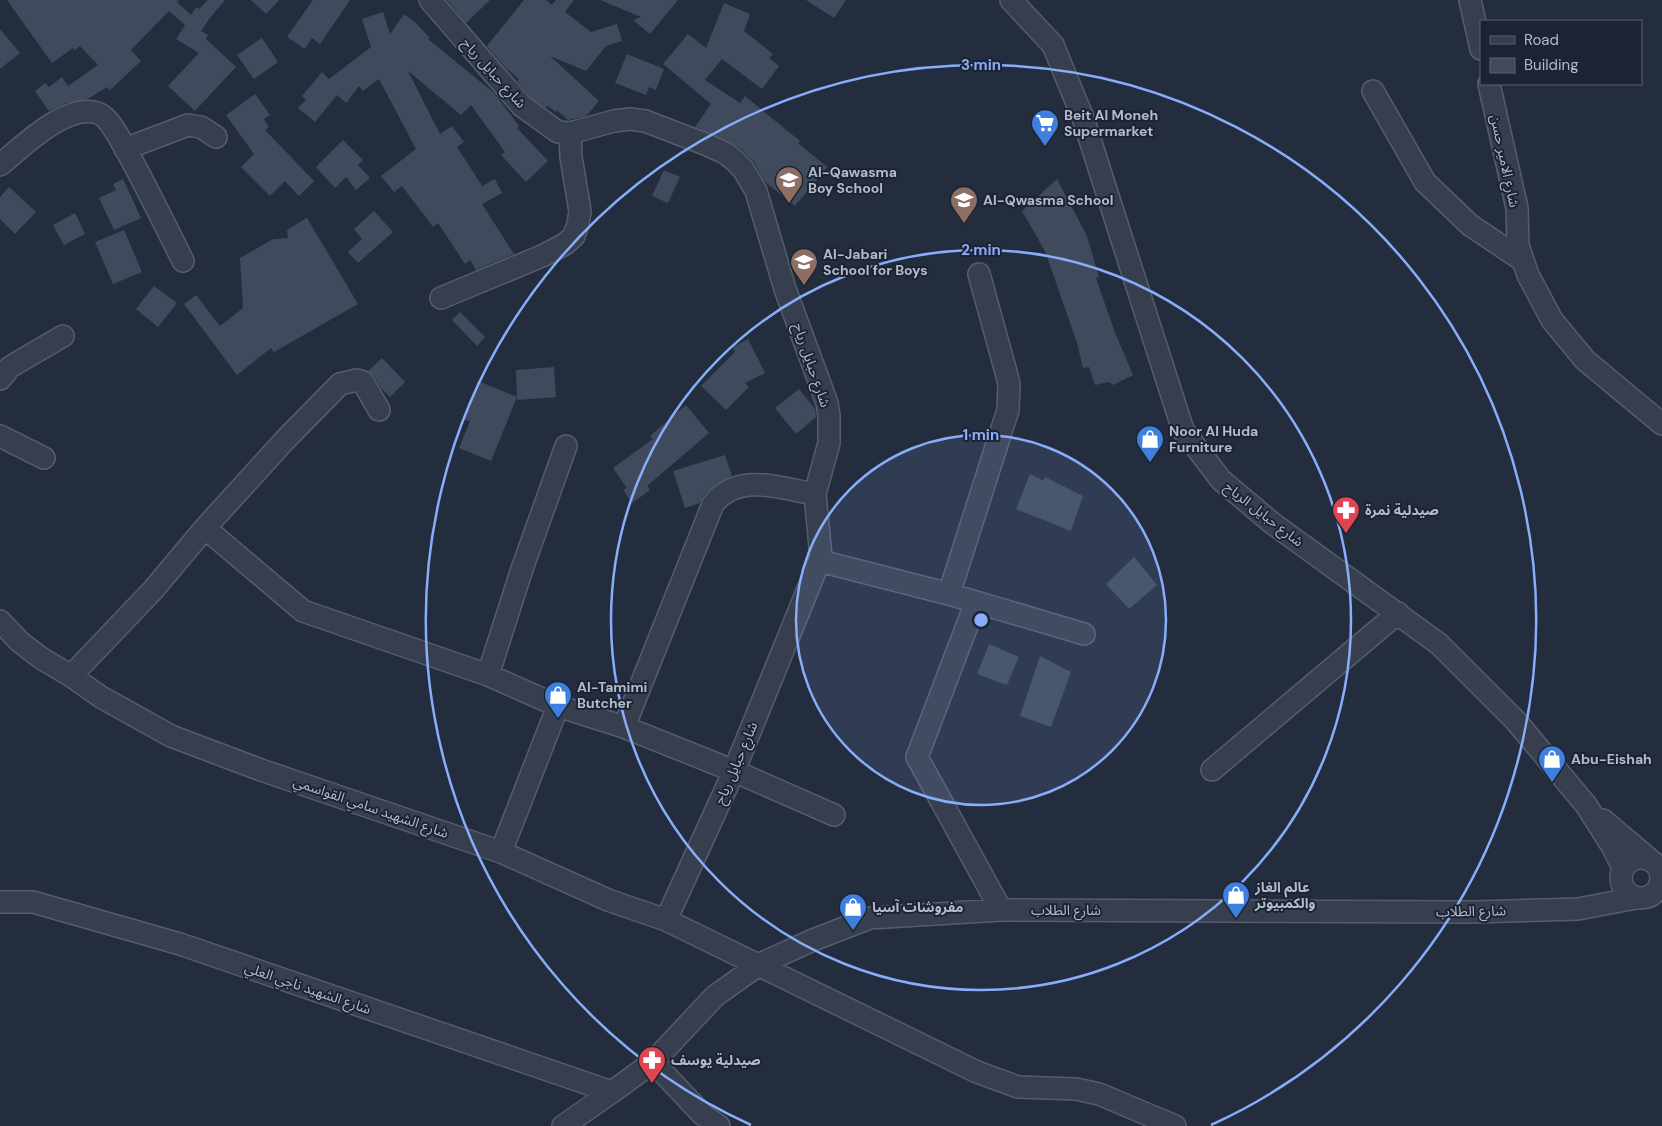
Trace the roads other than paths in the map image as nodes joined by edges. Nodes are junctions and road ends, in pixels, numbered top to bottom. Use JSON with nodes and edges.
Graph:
{"nodes":[{"id":1,"x":430,"y":0,"type":"edge"},
{"id":2,"x":1011,"y":0,"type":"edge"},
{"id":3,"x":1470,"y":0,"type":"edge"},
{"id":4,"x":1480,"y":45,"type":"edge"},
{"id":5,"x":1489,"y":85,"type":"edge"},
{"id":6,"x":1373,"y":91,"type":"dead end"},
{"id":7,"x":570,"y":133,"type":"junction"},
{"id":8,"x":216,"y":137,"type":"dead end"},
{"id":9,"x":125,"y":149,"type":"junction"},
{"id":10,"x":0,"y":165,"type":"edge"},
{"id":11,"x":1522,"y":260,"type":"junction"},
{"id":12,"x":183,"y":261,"type":"dead end"},
{"id":13,"x":979,"y":274,"type":"dead end"},
{"id":14,"x":441,"y":298,"type":"dead end"},
{"id":15,"x":63,"y":336,"type":"dead end"},
{"id":16,"x":0,"y":379,"type":"edge"},
{"id":17,"x":379,"y":410,"type":"dead end"},
{"id":18,"x":1662,"y":424,"type":"edge"},
{"id":19,"x":0,"y":436,"type":"edge"},
{"id":20,"x":566,"y":446,"type":"dead end"},
{"id":21,"x":44,"y":458,"type":"dead end"},
{"id":22,"x":815,"y":494,"type":"junction"},
{"id":23,"x":205,"y":528,"type":"junction"},
{"id":24,"x":820,"y":561,"type":"junction"},
{"id":25,"x":950,"y":594,"type":"junction"},
{"id":26,"x":976,"y":602,"type":"junction"},
{"id":27,"x":1398,"y":613,"type":"junction"},
{"id":28,"x":0,"y":622,"type":"edge"},
{"id":29,"x":1084,"y":634,"type":"dead end"},
{"id":30,"x":488,"y":675,"type":"junction"},
{"id":31,"x":71,"y":676,"type":"junction"},
{"id":32,"x":558,"y":706,"type":"junction"},
{"id":33,"x":624,"y":727,"type":"junction"},
{"id":34,"x":1212,"y":770,"type":"dead end"},
{"id":35,"x":734,"y":771,"type":"junction"},
{"id":36,"x":1586,"y":805,"type":"junction"},
{"id":37,"x":834,"y":815,"type":"dead end"},
{"id":38,"x":501,"y":852,"type":"junction"},
{"id":39,"x":1655,"y":862,"type":"edge"},
{"id":40,"x":1622,"y":874,"type":"junction"},
{"id":41,"x":1649,"y":897,"type":"edge"},
{"id":42,"x":0,"y":902,"type":"edge"},
{"id":43,"x":1578,"y":909,"type":"junction"},
{"id":44,"x":1001,"y":910,"type":"junction"},
{"id":45,"x":666,"y":920,"type":"junction"},
{"id":46,"x":760,"y":964,"type":"junction"},
{"id":47,"x":653,"y":1062,"type":"junction"},
{"id":48,"x":612,"y":1092,"type":"junction"},
{"id":49,"x":562,"y":1126,"type":"edge"},
{"id":50,"x":719,"y":1126,"type":"edge"},
{"id":51,"x":1175,"y":1126,"type":"edge"}],
"edges":[{"from":1,"to":7,"type":"street","name":"شارع حبايل رياح"},
{"from":2,"to":27,"type":"street","name":"شارع حبايل الرياح"},
{"from":3,"to":4,"type":"street"},
{"from":5,"to":11,"type":"street","name":"شارع الامير حسن"},
{"from":6,"to":11,"type":"street"},
{"from":7,"to":14,"type":"street"},
{"from":7,"to":22,"type":"street","name":"شارع حبايل رياح"},
{"from":8,"to":9,"type":"street"},
{"from":9,"to":10,"type":"street"},
{"from":9,"to":12,"type":"street"},
{"from":11,"to":18,"type":"street","name":"شارع الامير حسن"},
{"from":13,"to":25,"type":"street"},
{"from":15,"to":16,"type":"street"},
{"from":17,"to":23,"type":"street"},
{"from":19,"to":21,"type":"street"},
{"from":20,"to":30,"type":"street"},
{"from":22,"to":24,"type":"street","name":"شارع حبايل رياح"},
{"from":22,"to":33,"type":"street"},
{"from":23,"to":30,"type":"street"},
{"from":23,"to":31,"type":"street"},
{"from":24,"to":25,"type":"street"},
{"from":24,"to":35,"type":"street","name":"شارع حبايل رياح"},
{"from":25,"to":26,"type":"street"},
{"from":26,"to":29,"type":"street"},
{"from":26,"to":44,"type":"street"},
{"from":27,"to":34,"type":"street"},
{"from":27,"to":36,"type":"street","name":"شارع حبايل الرياح"},
{"from":28,"to":31,"type":"street","name":"شارع الشهيد سامي القواسمي"},
{"from":30,"to":32,"type":"street"},
{"from":31,"to":38,"type":"street","name":"شارع الشهيد سامي القواسمي"},
{"from":32,"to":33,"type":"street"},
{"from":32,"to":38,"type":"street"},
{"from":33,"to":35,"type":"street"},
{"from":35,"to":37,"type":"street"},
{"from":35,"to":45,"type":"street","name":"شارع حبايل رياح"},
{"from":36,"to":39,"type":"street"},
{"from":36,"to":40,"type":"street"},
{"from":38,"to":45,"type":"street","name":"شارع الشهيد سامي القواسمي"},
{"from":39,"to":40,"type":"street"},
{"from":39,"to":41,"type":"street"},
{"from":40,"to":41,"type":"street"},
{"from":40,"to":43,"type":"street"},
{"from":41,"to":43,"type":"street","name":"شارع الطلاب"},
{"from":42,"to":48,"type":"street","name":"شارع الشهيد ناجي العلي"},
{"from":43,"to":44,"type":"street","name":"شارع الطلاب"},
{"from":44,"to":46,"type":"street","name":"شارع الطلاب"},
{"from":45,"to":46,"type":"street","name":"شارع الشهيد سامي القواسمي"},
{"from":46,"to":47,"type":"street","name":"شارع الطلاب"},
{"from":46,"to":51,"type":"street","name":"شارع الشهيد سامي القواسمي"},
{"from":47,"to":48,"type":"street","name":"شارع الطلاب"},
{"from":47,"to":50,"type":"street"},
{"from":48,"to":49,"type":"street","name":"شارع الطلاب"}]}
